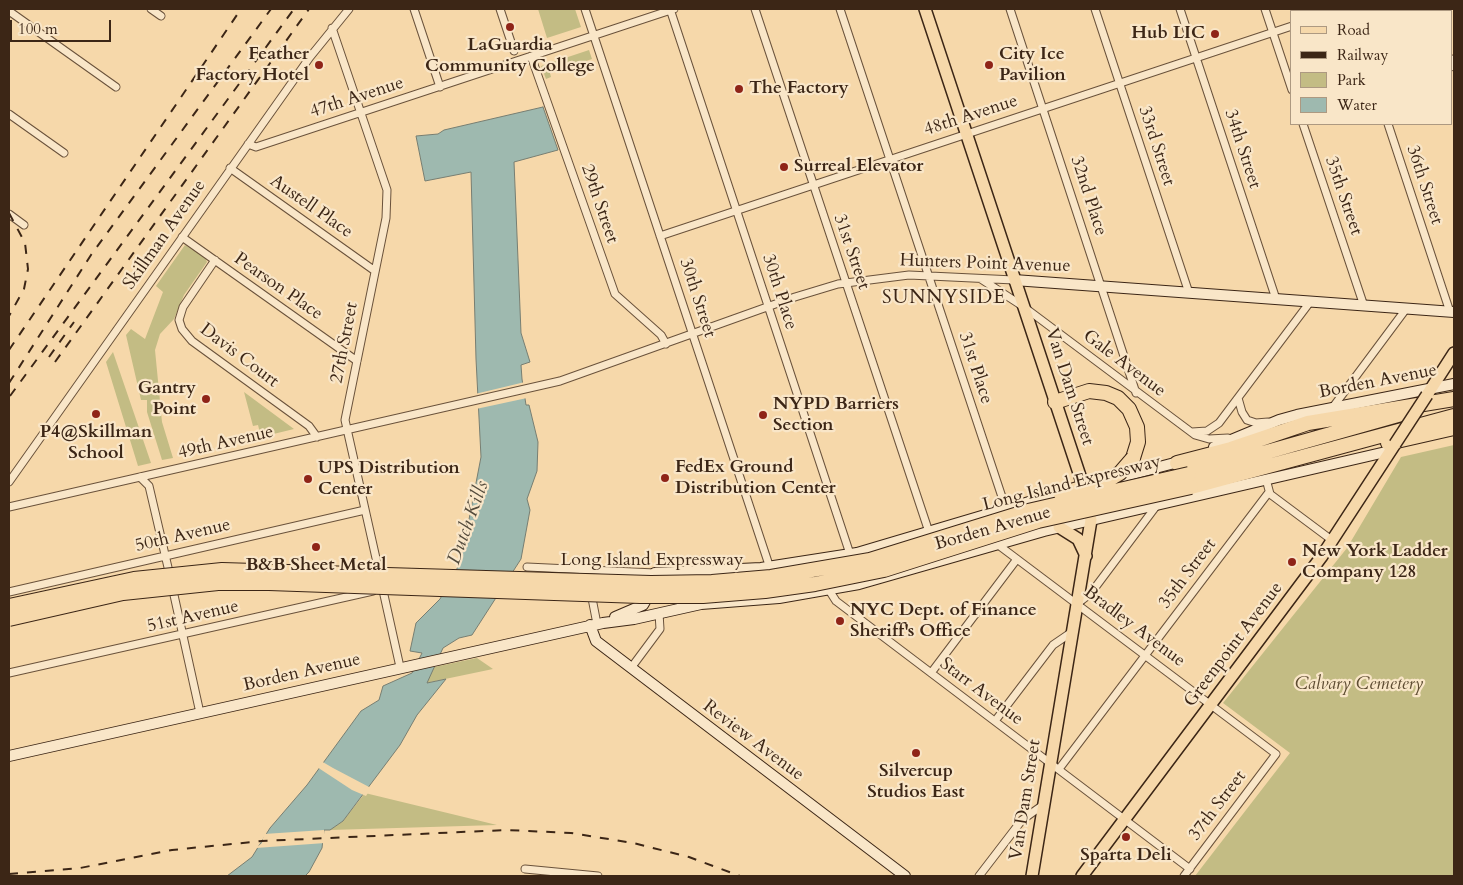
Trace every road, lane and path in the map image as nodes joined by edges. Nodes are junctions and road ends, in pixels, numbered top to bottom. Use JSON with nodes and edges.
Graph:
{"nodes":[{"id":1,"x":151,"y":9,"type":"edge"},
{"id":2,"x":349,"y":9,"type":"edge"},
{"id":3,"x":414,"y":9,"type":"edge"},
{"id":4,"x":500,"y":9,"type":"edge"},
{"id":5,"x":585,"y":9,"type":"edge"},
{"id":6,"x":672,"y":9,"type":"edge"},
{"id":7,"x":755,"y":9,"type":"edge"},
{"id":8,"x":840,"y":9,"type":"edge"},
{"id":9,"x":925,"y":9,"type":"edge"},
{"id":10,"x":1010,"y":9,"type":"edge"},
{"id":11,"x":1095,"y":9,"type":"edge"},
{"id":12,"x":1180,"y":9,"type":"edge"},
{"id":13,"x":1265,"y":9,"type":"edge"},
{"id":14,"x":9,"y":11,"type":"edge"},
{"id":15,"x":161,"y":16,"type":"dead end"},
{"id":16,"x":1290,"y":27,"type":"edge"},
{"id":17,"x":332,"y":28,"type":"junction"},
{"id":18,"x":1272,"y":33,"type":"junction"},
{"id":19,"x":594,"y":36,"type":"junction"},
{"id":20,"x":514,"y":51,"type":"dead end"},
{"id":21,"x":531,"y":56,"type":"junction"},
{"id":22,"x":1196,"y":58,"type":"junction"},
{"id":23,"x":1120,"y":83,"type":"junction"},
{"id":24,"x":1290,"y":84,"type":"edge"},
{"id":25,"x":440,"y":86,"type":"junction"},
{"id":26,"x":116,"y":88,"type":"dead end"},
{"id":27,"x":1043,"y":109,"type":"junction"},
{"id":28,"x":362,"y":113,"type":"junction"},
{"id":29,"x":9,"y":114,"type":"edge"},
{"id":30,"x":1303,"y":125,"type":"edge"},
{"id":31,"x":1388,"y":125,"type":"edge"},
{"id":32,"x":966,"y":134,"type":"junction"},
{"id":33,"x":248,"y":144,"type":"junction"},
{"id":34,"x":64,"y":153,"type":"dead end"},
{"id":35,"x":890,"y":159,"type":"junction"},
{"id":36,"x":230,"y":168,"type":"junction"},
{"id":37,"x":813,"y":185,"type":"junction"},
{"id":38,"x":737,"y":210,"type":"junction"},
{"id":39,"x":9,"y":214,"type":"edge"},
{"id":40,"x":24,"y":225,"type":"dead end"},
{"id":41,"x":660,"y":236,"type":"junction"},
{"id":42,"x":182,"y":237,"type":"junction"},
{"id":43,"x":215,"y":260,"type":"junction"},
{"id":44,"x":375,"y":271,"type":"junction"},
{"id":45,"x":928,"y":275,"type":"junction"},
{"id":46,"x":981,"y":278,"type":"junction"},
{"id":47,"x":1014,"y":280,"type":"junction"},
{"id":48,"x":846,"y":283,"type":"junction"},
{"id":49,"x":1102,"y":286,"type":"junction"},
{"id":50,"x":1189,"y":293,"type":"junction"},
{"id":51,"x":1276,"y":299,"type":"junction"},
{"id":52,"x":1310,"y":302,"type":"junction"},
{"id":53,"x":1364,"y":306,"type":"junction"},
{"id":54,"x":768,"y":307,"type":"junction"},
{"id":55,"x":1024,"y":307,"type":"junction"},
{"id":56,"x":1406,"y":309,"type":"junction"},
{"id":57,"x":1452,"y":312,"type":"edge"},
{"id":58,"x":693,"y":335,"type":"junction"},
{"id":59,"x":666,"y":344,"type":"junction"},
{"id":60,"x":1454,"y":353,"type":"edge"},
{"id":61,"x":357,"y":361,"type":"junction"},
{"id":62,"x":1454,"y":384,"type":"edge"},
{"id":63,"x":1136,"y":392,"type":"junction"},
{"id":64,"x":1429,"y":392,"type":"junction"},
{"id":65,"x":1238,"y":398,"type":"junction"},
{"id":66,"x":1454,"y":399,"type":"edge"},
{"id":67,"x":1055,"y":402,"type":"junction"},
{"id":68,"x":450,"y":407,"type":"joint"},
{"id":69,"x":1333,"y":407,"type":"junction"},
{"id":70,"x":1454,"y":416,"type":"edge"},
{"id":71,"x":1279,"y":420,"type":"junction"},
{"id":72,"x":1454,"y":428,"type":"edge"},
{"id":73,"x":1258,"y":429,"type":"junction"},
{"id":74,"x":347,"y":430,"type":"junction"},
{"id":75,"x":1191,"y":432,"type":"junction"},
{"id":76,"x":317,"y":437,"type":"junction"},
{"id":77,"x":1454,"y":437,"type":"edge"},
{"id":78,"x":1393,"y":447,"type":"junction"},
{"id":79,"x":1294,"y":460,"type":"junction"},
{"id":80,"x":1177,"y":463,"type":"junction"},
{"id":81,"x":140,"y":477,"type":"junction"},
{"id":82,"x":1266,"y":479,"type":"junction"},
{"id":83,"x":1190,"y":480,"type":"junction"},
{"id":84,"x":9,"y":482,"type":"edge"},
{"id":85,"x":1083,"y":486,"type":"junction"},
{"id":86,"x":1269,"y":492,"type":"junction"},
{"id":87,"x":1157,"y":505,"type":"junction"},
{"id":88,"x":9,"y":507,"type":"edge"},
{"id":89,"x":1006,"y":507,"type":"junction"},
{"id":90,"x":365,"y":510,"type":"junction"},
{"id":91,"x":1091,"y":520,"type":"junction"},
{"id":92,"x":1060,"y":527,"type":"junction"},
{"id":93,"x":929,"y":532,"type":"junction"},
{"id":94,"x":956,"y":534,"type":"junction"},
{"id":95,"x":1016,"y":538,"type":"junction"},
{"id":96,"x":1333,"y":541,"type":"junction"},
{"id":97,"x":997,"y":544,"type":"junction"},
{"id":98,"x":850,"y":554,"type":"junction"},
{"id":99,"x":165,"y":556,"type":"junction"},
{"id":100,"x":1086,"y":556,"type":"junction"},
{"id":101,"x":1017,"y":559,"type":"junction"},
{"id":102,"x":939,"y":562,"type":"junction"},
{"id":103,"x":527,"y":567,"type":"dead end"},
{"id":104,"x":770,"y":567,"type":"junction"},
{"id":105,"x":585,"y":571,"type":"junction"},
{"id":106,"x":654,"y":573,"type":"junction"},
{"id":107,"x":859,"y":584,"type":"junction"},
{"id":108,"x":654,"y":585,"type":"junction"},
{"id":109,"x":383,"y":589,"type":"junction"},
{"id":110,"x":829,"y":590,"type":"junction"},
{"id":111,"x":9,"y":592,"type":"edge"},
{"id":112,"x":778,"y":598,"type":"junction"},
{"id":113,"x":1077,"y":604,"type":"junction"},
{"id":114,"x":9,"y":606,"type":"edge"},
{"id":115,"x":690,"y":606,"type":"junction"},
{"id":116,"x":659,"y":613,"type":"junction"},
{"id":117,"x":9,"y":618,"type":"edge"},
{"id":118,"x":596,"y":624,"type":"junction"},
{"id":119,"x":1072,"y":632,"type":"junction"},
{"id":120,"x":183,"y":634,"type":"junction"},
{"id":121,"x":1146,"y":655,"type":"junction"},
{"id":122,"x":400,"y":667,"type":"junction"},
{"id":123,"x":631,"y":668,"type":"junction"},
{"id":124,"x":9,"y":673,"type":"edge"},
{"id":125,"x":932,"y":673,"type":"junction"},
{"id":126,"x":1211,"y":704,"type":"junction"},
{"id":127,"x":200,"y":713,"type":"junction"},
{"id":128,"x":995,"y":721,"type":"junction"},
{"id":129,"x":1276,"y":754,"type":"joint"},
{"id":130,"x":9,"y":756,"type":"edge"},
{"id":131,"x":1054,"y":766,"type":"junction"},
{"id":132,"x":1043,"y":805,"type":"junction"},
{"id":133,"x":1124,"y":819,"type":"junction"},
{"id":134,"x":525,"y":869,"type":"dead end"},
{"id":135,"x":1190,"y":869,"type":"junction"},
{"id":136,"x":598,"y":876,"type":"edge"},
{"id":137,"x":905,"y":876,"type":"edge"},
{"id":138,"x":979,"y":876,"type":"edge"},
{"id":139,"x":1032,"y":876,"type":"edge"},
{"id":140,"x":1082,"y":876,"type":"edge"},
{"id":141,"x":1184,"y":876,"type":"edge"}],
"edges":[{"from":1,"to":15,"type":"street"},
{"from":2,"to":17,"type":"street","name":"Skillman Avenue"},
{"from":3,"to":25,"type":"street"},
{"from":4,"to":20,"type":"street"},
{"from":5,"to":19,"type":"street","name":"30th Street"},
{"from":6,"to":19,"type":"street","name":"47th Avenue"},
{"from":6,"to":38,"type":"street","name":"30th Place"},
{"from":7,"to":37,"type":"street","name":"31st Street"},
{"from":8,"to":35,"type":"street","name":"31st Place"},
{"from":9,"to":32,"type":"main road","name":"Van Dam Street"},
{"from":10,"to":27,"type":"street","name":"32nd Place"},
{"from":11,"to":23,"type":"street","name":"33rd Street"},
{"from":12,"to":22,"type":"street","name":"34th Street"},
{"from":13,"to":18,"type":"street"},
{"from":14,"to":26,"type":"street"},
{"from":16,"to":18,"type":"street","name":"48th Avenue"},
{"from":17,"to":28,"type":"street","name":"27th Street"},
{"from":17,"to":33,"type":"street","name":"Skillman Avenue"},
{"from":18,"to":22,"type":"street","name":"48th Avenue"},
{"from":18,"to":24,"type":"street"},
{"from":19,"to":21,"type":"street","name":"47th Avenue"},
{"from":19,"to":41,"type":"street","name":"30th Street"},
{"from":21,"to":25,"type":"street","name":"47th Avenue"},
{"from":21,"to":59,"type":"street","name":"29th Street"},
{"from":22,"to":23,"type":"street","name":"48th Avenue"},
{"from":22,"to":51,"type":"street","name":"34th Street"},
{"from":23,"to":27,"type":"street","name":"48th Avenue"},
{"from":23,"to":50,"type":"street","name":"33rd Street"},
{"from":25,"to":28,"type":"street","name":"47th Avenue"},
{"from":27,"to":32,"type":"street","name":"48th Avenue"},
{"from":27,"to":49,"type":"street","name":"32nd Place"},
{"from":28,"to":33,"type":"street","name":"47th Avenue"},
{"from":28,"to":44,"type":"street","name":"27th Street"},
{"from":29,"to":34,"type":"street"},
{"from":30,"to":53,"type":"street","name":"35th Street"},
{"from":31,"to":57,"type":"street","name":"36th Street"},
{"from":32,"to":35,"type":"street","name":"48th Avenue"},
{"from":32,"to":47,"type":"main road","name":"Van Dam Street"},
{"from":33,"to":36,"type":"street","name":"Skillman Avenue"},
{"from":35,"to":37,"type":"street","name":"48th Avenue"},
{"from":35,"to":45,"type":"street","name":"31st Place"},
{"from":36,"to":42,"type":"street","name":"Skillman Avenue"},
{"from":36,"to":44,"type":"street","name":"Austell Place"},
{"from":37,"to":38,"type":"street","name":"48th Avenue"},
{"from":37,"to":48,"type":"street","name":"31st Street"},
{"from":38,"to":41,"type":"street","name":"48th Avenue"},
{"from":38,"to":54,"type":"street","name":"30th Place"},
{"from":39,"to":40,"type":"street"},
{"from":41,"to":58,"type":"street","name":"30th Street"},
{"from":42,"to":43,"type":"street","name":"Pearson Place"},
{"from":42,"to":84,"type":"street","name":"Skillman Avenue"},
{"from":43,"to":61,"type":"street","name":"Pearson Place"},
{"from":43,"to":76,"type":"street","name":"Davis Court"},
{"from":44,"to":61,"type":"street","name":"27th Street"},
{"from":45,"to":46,"type":"street","name":"Hunters Point Avenue"},
{"from":45,"to":48,"type":"street","name":"Hunters Point Avenue"},
{"from":45,"to":89,"type":"street","name":"31st Place"},
{"from":46,"to":47,"type":"street","name":"Hunters Point Avenue"},
{"from":46,"to":55,"type":"street","name":"Gale Avenue"},
{"from":47,"to":49,"type":"main road","name":"Hunters Point Avenue"},
{"from":47,"to":55,"type":"main road","name":"Van Dam Street"},
{"from":48,"to":54,"type":"street","name":"Hunters Point Avenue"},
{"from":48,"to":93,"type":"street","name":"31st Street"},
{"from":49,"to":50,"type":"main road","name":"Hunters Point Avenue"},
{"from":49,"to":63,"type":"street","name":"32nd Place"},
{"from":50,"to":51,"type":"main road","name":"Hunters Point Avenue"},
{"from":51,"to":52,"type":"main road","name":"Hunters Point Avenue"},
{"from":52,"to":53,"type":"main road","name":"Hunters Point Avenue"},
{"from":52,"to":65,"type":"street"},
{"from":53,"to":56,"type":"main road","name":"Hunters Point Avenue"},
{"from":54,"to":58,"type":"street","name":"Hunters Point Avenue"},
{"from":54,"to":98,"type":"street","name":"30th Place"},
{"from":55,"to":63,"type":"street","name":"Gale Avenue"},
{"from":55,"to":67,"type":"main road","name":"Van Dam Street"},
{"from":56,"to":57,"type":"main road","name":"Hunters Point Avenue"},
{"from":56,"to":69,"type":"street"},
{"from":58,"to":59,"type":"street","name":"Hunters Point Avenue"},
{"from":58,"to":104,"type":"street","name":"30th Street"},
{"from":59,"to":68,"type":"street","name":"Hunters Point Avenue"},
{"from":60,"to":64,"type":"main road","name":"Greenpoint Avenue"},
{"from":61,"to":74,"type":"street","name":"27th Street"},
{"from":62,"to":64,"type":"main road","name":"Borden Avenue"},
{"from":63,"to":75,"type":"street","name":"Gale Avenue"},
{"from":64,"to":69,"type":"main road","name":"Borden Avenue"},
{"from":64,"to":78,"type":"main road","name":"Greenpoint Avenue","bridge":true},
{"from":65,"to":71,"type":"street","name":"Borden Avenue"},
{"from":65,"to":75,"type":"street"},
{"from":66,"to":80,"type":"highway"},
{"from":66,"to":83,"type":"highway","name":"Long Island Expressway"},
{"from":67,"to":85,"type":"main road","name":"Van Dam Street"},
{"from":67,"to":94,"type":"highway","bridge":true},
{"from":68,"to":74,"type":"street","name":"49th Avenue"},
{"from":69,"to":71,"type":"main road","name":"Borden Avenue"},
{"from":70,"to":79,"type":"highway","name":"Long Island Expressway"},
{"from":71,"to":73,"type":"main road","name":"Borden Avenue"},
{"from":72,"to":79,"type":"highway"},
{"from":73,"to":75,"type":"street","name":"Gale Avenue"},
{"from":73,"to":80,"type":"main road","name":"Borden Avenue"},
{"from":74,"to":76,"type":"street","name":"49th Avenue"},
{"from":74,"to":90,"type":"street","name":"27th Street"},
{"from":76,"to":81,"type":"street","name":"49th Avenue"},
{"from":77,"to":78,"type":"highway"},
{"from":78,"to":82,"type":"main road","name":"Borden Avenue"},
{"from":78,"to":96,"type":"main road","name":"Greenpoint Avenue"},
{"from":79,"to":83,"type":"highway","name":"Long Island Expressway"},
{"from":80,"to":85,"type":"main road","name":"Borden Avenue"},
{"from":81,"to":88,"type":"street","name":"49th Avenue"},
{"from":81,"to":99,"type":"street"},
{"from":82,"to":86,"type":"street"},
{"from":82,"to":87,"type":"main road","name":"Borden Avenue"},
{"from":83,"to":94,"type":"highway","name":"Long Island Expressway","bridge":true},
{"from":83,"to":117,"type":"highway","name":"Long Island Expressway","bridge":true},
{"from":85,"to":89,"type":"main road","name":"Borden Avenue"},
{"from":85,"to":91,"type":"main road","name":"Van Dam Street"},
{"from":86,"to":96,"type":"street"},
{"from":86,"to":121,"type":"street","name":"35th Street"},
{"from":87,"to":91,"type":"main road","name":"Borden Avenue"},
{"from":87,"to":113,"type":"street"},
{"from":89,"to":93,"type":"main road","name":"Borden Avenue"},
{"from":89,"to":95,"type":"street","name":"31st Place"},
{"from":90,"to":99,"type":"street","name":"50th Avenue"},
{"from":90,"to":109,"type":"street","name":"27th Street"},
{"from":91,"to":92,"type":"main road","name":"Borden Avenue"},
{"from":91,"to":100,"type":"main road","name":"Van Dam Street"},
{"from":92,"to":95,"type":"main road","name":"Borden Avenue"},
{"from":92,"to":100,"type":"main road"},
{"from":93,"to":98,"type":"main road","name":"Borden Avenue"},
{"from":93,"to":102,"type":"street","name":"31st Street"},
{"from":94,"to":114,"type":"highway","name":"Long Island Expressway","bridge":true},
{"from":95,"to":97,"type":"main road","name":"Borden Avenue"},
{"from":96,"to":126,"type":"main road","name":"Greenpoint Avenue"},
{"from":97,"to":101,"type":"street","name":"Bradley Avenue"},
{"from":97,"to":102,"type":"main road","name":"Borden Avenue"},
{"from":98,"to":104,"type":"main road","name":"Borden Avenue"},
{"from":98,"to":107,"type":"street","name":"30th Place"},
{"from":99,"to":111,"type":"street","name":"50th Avenue"},
{"from":99,"to":120,"type":"street"},
{"from":100,"to":113,"type":"main road","name":"Van Dam Street"},
{"from":101,"to":113,"type":"street","name":"Bradley Avenue"},
{"from":101,"to":125,"type":"street"},
{"from":102,"to":107,"type":"main road","name":"Borden Avenue"},
{"from":103,"to":105,"type":"street","name":"Borden Avenue"},
{"from":104,"to":106,"type":"main road","name":"Borden Avenue"},
{"from":104,"to":112,"type":"street","name":"30th Street"},
{"from":105,"to":106,"type":"street","name":"Borden Avenue"},
{"from":105,"to":118,"type":"street","name":"Review Avenue"},
{"from":106,"to":108,"type":"main road"},
{"from":107,"to":110,"type":"main road","name":"Borden Avenue"},
{"from":108,"to":115,"type":"main road"},
{"from":108,"to":116,"type":"main road"},
{"from":108,"to":118,"type":"main road","name":"Borden Avenue"},
{"from":109,"to":120,"type":"street","name":"51st Avenue"},
{"from":109,"to":122,"type":"street","name":"27th Street"},
{"from":110,"to":112,"type":"main road","name":"Borden Avenue"},
{"from":110,"to":125,"type":"street","name":"Starr Avenue"},
{"from":112,"to":115,"type":"main road","name":"Borden Avenue"},
{"from":113,"to":119,"type":"main road","name":"Van Dam Street"},
{"from":113,"to":121,"type":"street","name":"Bradley Avenue"},
{"from":115,"to":116,"type":"main road","name":"Borden Avenue"},
{"from":116,"to":118,"type":"main road","name":"Borden Avenue"},
{"from":116,"to":123,"type":"street"},
{"from":118,"to":122,"type":"main road","name":"Borden Avenue"},
{"from":118,"to":123,"type":"main road","name":"Review Avenue"},
{"from":119,"to":128,"type":"street"},
{"from":119,"to":131,"type":"main road","name":"Van Dam Street"},
{"from":120,"to":124,"type":"street","name":"51st Avenue"},
{"from":120,"to":127,"type":"street"},
{"from":121,"to":126,"type":"street","name":"Bradley Avenue"},
{"from":121,"to":131,"type":"street","name":"35th Street"},
{"from":122,"to":127,"type":"main road","name":"Borden Avenue"},
{"from":123,"to":137,"type":"main road","name":"Review Avenue"},
{"from":125,"to":128,"type":"street","name":"Starr Avenue"},
{"from":126,"to":129,"type":"street","name":"Bradley Avenue"},
{"from":126,"to":133,"type":"main road","name":"Greenpoint Avenue"},
{"from":127,"to":130,"type":"main road","name":"Borden Avenue"},
{"from":128,"to":131,"type":"street","name":"Starr Avenue"},
{"from":129,"to":135,"type":"street","name":"37th Street"},
{"from":131,"to":132,"type":"main road","name":"Van Dam Street"},
{"from":131,"to":133,"type":"street","name":"Starr Avenue"},
{"from":132,"to":138,"type":"street"},
{"from":132,"to":139,"type":"main road","name":"Van Dam Street"},
{"from":133,"to":135,"type":"street","name":"Starr Avenue"},
{"from":133,"to":140,"type":"main road","name":"Greenpoint Avenue"},
{"from":134,"to":136,"type":"street"},
{"from":135,"to":141,"type":"street","name":"37th Street"}]}
